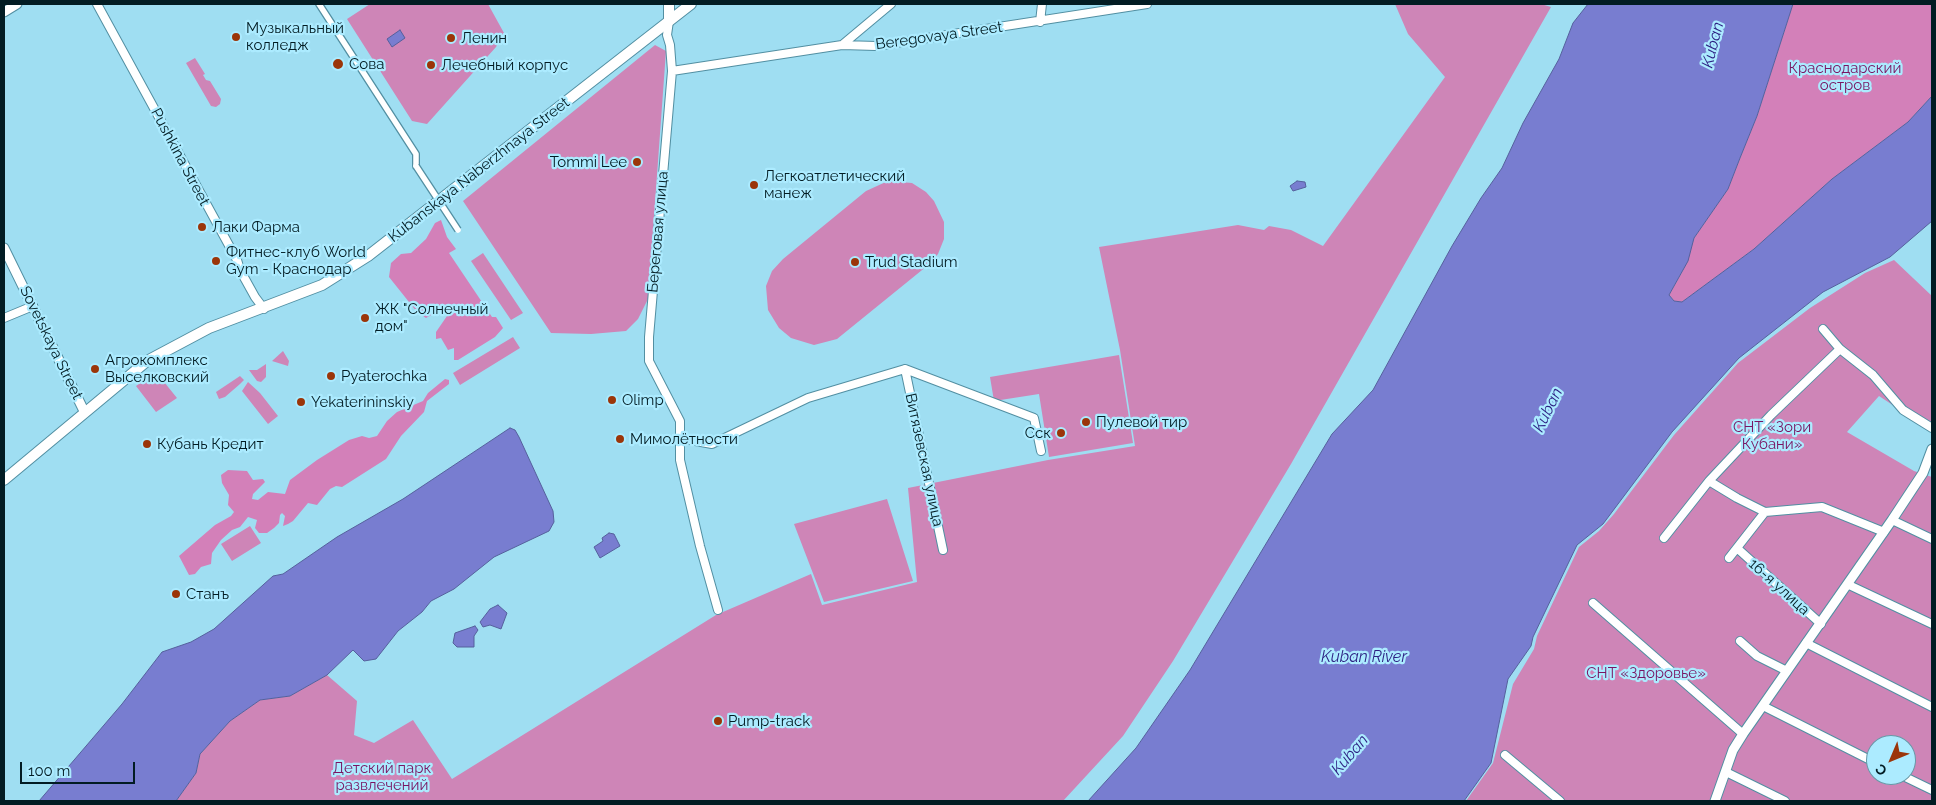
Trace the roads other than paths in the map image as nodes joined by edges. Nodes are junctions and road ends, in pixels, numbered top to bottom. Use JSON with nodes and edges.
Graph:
{"nodes":[{"id":1,"x":17,"y":4,"type":"edge"},
{"id":2,"x":97,"y":4,"type":"edge"},
{"id":3,"x":318,"y":4,"type":"edge"},
{"id":4,"x":669,"y":4,"type":"edge"},
{"id":5,"x":691,"y":4,"type":"edge"},
{"id":6,"x":891,"y":4,"type":"edge"},
{"id":7,"x":1042,"y":4,"type":"edge"},
{"id":8,"x":1147,"y":4,"type":"edge"},
{"id":9,"x":4,"y":12,"type":"edge"},
{"id":10,"x":669,"y":21,"type":"junction"},
{"id":11,"x":1040,"y":22,"type":"junction"},
{"id":12,"x":842,"y":45,"type":"junction"},
{"id":13,"x":672,"y":71,"type":"junction"},
{"id":14,"x":458,"y":230,"type":"dead end"},
{"id":15,"x":4,"y":248,"type":"edge"},
{"id":16,"x":33,"y":306,"type":"junction"},
{"id":17,"x":264,"y":309,"type":"junction"},
{"id":18,"x":4,"y":318,"type":"edge"},
{"id":19,"x":1823,"y":329,"type":"dead end"},
{"id":20,"x":1840,"y":349,"type":"junction"},
{"id":21,"x":905,"y":369,"type":"junction"},
{"id":22,"x":84,"y":411,"type":"junction"},
{"id":23,"x":1932,"y":428,"type":"edge"},
{"id":24,"x":680,"y":438,"type":"junction"},
{"id":25,"x":1932,"y":449,"type":"edge"},
{"id":26,"x":1041,"y":451,"type":"dead end"},
{"id":27,"x":4,"y":480,"type":"edge"},
{"id":28,"x":1709,"y":481,"type":"junction"},
{"id":29,"x":1765,"y":512,"type":"junction"},
{"id":30,"x":1892,"y":520,"type":"junction"},
{"id":31,"x":1884,"y":532,"type":"junction"},
{"id":32,"x":1664,"y":538,"type":"dead end"},
{"id":33,"x":1932,"y":539,"type":"edge"},
{"id":34,"x":1738,"y":549,"type":"junction"},
{"id":35,"x":943,"y":550,"type":"dead end"},
{"id":36,"x":1729,"y":558,"type":"dead end"},
{"id":37,"x":1849,"y":584,"type":"junction"},
{"id":38,"x":1593,"y":603,"type":"dead end"},
{"id":39,"x":718,"y":610,"type":"dead end"},
{"id":40,"x":1821,"y":624,"type":"junction"},
{"id":41,"x":1932,"y":624,"type":"edge"},
{"id":42,"x":1740,"y":641,"type":"dead end"},
{"id":43,"x":1806,"y":643,"type":"junction"},
{"id":44,"x":1787,"y":671,"type":"junction"},
{"id":45,"x":1763,"y":706,"type":"junction"},
{"id":46,"x":1932,"y":707,"type":"edge"},
{"id":47,"x":1743,"y":734,"type":"junction"},
{"id":48,"x":1505,"y":755,"type":"dead end"},
{"id":49,"x":1866,"y":758,"type":"edge"},
{"id":50,"x":1726,"y":772,"type":"junction"},
{"id":51,"x":1916,"y":782,"type":"edge"},
{"id":52,"x":1932,"y":790,"type":"edge"},
{"id":53,"x":1560,"y":801,"type":"edge"},
{"id":54,"x":1715,"y":801,"type":"edge"},
{"id":55,"x":1785,"y":801,"type":"edge"}],
"edges":[{"from":1,"to":9,"type":"street"},
{"from":2,"to":17,"type":"street","name":"Pushkina Street"},
{"from":3,"to":14,"type":"street","bridge":true},
{"from":4,"to":10,"type":"main road"},
{"from":5,"to":10,"type":"main road","name":"Kubanskaya Naberzhnaya Street"},
{"from":6,"to":12,"type":"street"},
{"from":7,"to":11,"type":"street"},
{"from":8,"to":11,"type":"street","name":"Beregovaya Street"},
{"from":10,"to":13,"type":"street","name":"Береговая улица"},
{"from":10,"to":17,"type":"main road","name":"Kubanskaya Naberzhnaya Street"},
{"from":11,"to":12,"type":"street","name":"Beregovaya Street"},
{"from":12,"to":13,"type":"street","name":"Beregovaya Street"},
{"from":13,"to":24,"type":"street","name":"Береговая улица"},
{"from":15,"to":16,"type":"street","name":"Sovetskaya Street"},
{"from":16,"to":18,"type":"street"},
{"from":16,"to":22,"type":"street","name":"Sovetskaya Street"},
{"from":17,"to":22,"type":"main road","name":"Kubanskaya Naberzhnaya Street"},
{"from":19,"to":20,"type":"street"},
{"from":20,"to":23,"type":"street"},
{"from":20,"to":28,"type":"street"},
{"from":21,"to":24,"type":"street"},
{"from":21,"to":26,"type":"street"},
{"from":21,"to":35,"type":"street","name":"Витязевская улица"},
{"from":22,"to":27,"type":"main road","name":"Kubanskaya Naberzhnaya Street"},
{"from":24,"to":39,"type":"street","name":"Береговая улица"},
{"from":25,"to":30,"type":"street"},
{"from":28,"to":29,"type":"street"},
{"from":28,"to":32,"type":"street"},
{"from":29,"to":31,"type":"street"},
{"from":29,"to":34,"type":"street"},
{"from":30,"to":31,"type":"street"},
{"from":30,"to":33,"type":"street"},
{"from":31,"to":37,"type":"street"},
{"from":34,"to":36,"type":"street"},
{"from":34,"to":40,"type":"street","name":"16-я улица"},
{"from":37,"to":40,"type":"street"},
{"from":37,"to":41,"type":"street"},
{"from":38,"to":47,"type":"street"},
{"from":40,"to":43,"type":"street"},
{"from":42,"to":44,"type":"street"},
{"from":43,"to":44,"type":"street"},
{"from":43,"to":46,"type":"street"},
{"from":44,"to":45,"type":"street"},
{"from":45,"to":47,"type":"street"},
{"from":45,"to":49,"type":"street"},
{"from":47,"to":50,"type":"street"},
{"from":48,"to":53,"type":"street"},
{"from":50,"to":54,"type":"street"},
{"from":50,"to":55,"type":"street"},
{"from":51,"to":52,"type":"street"}]}
